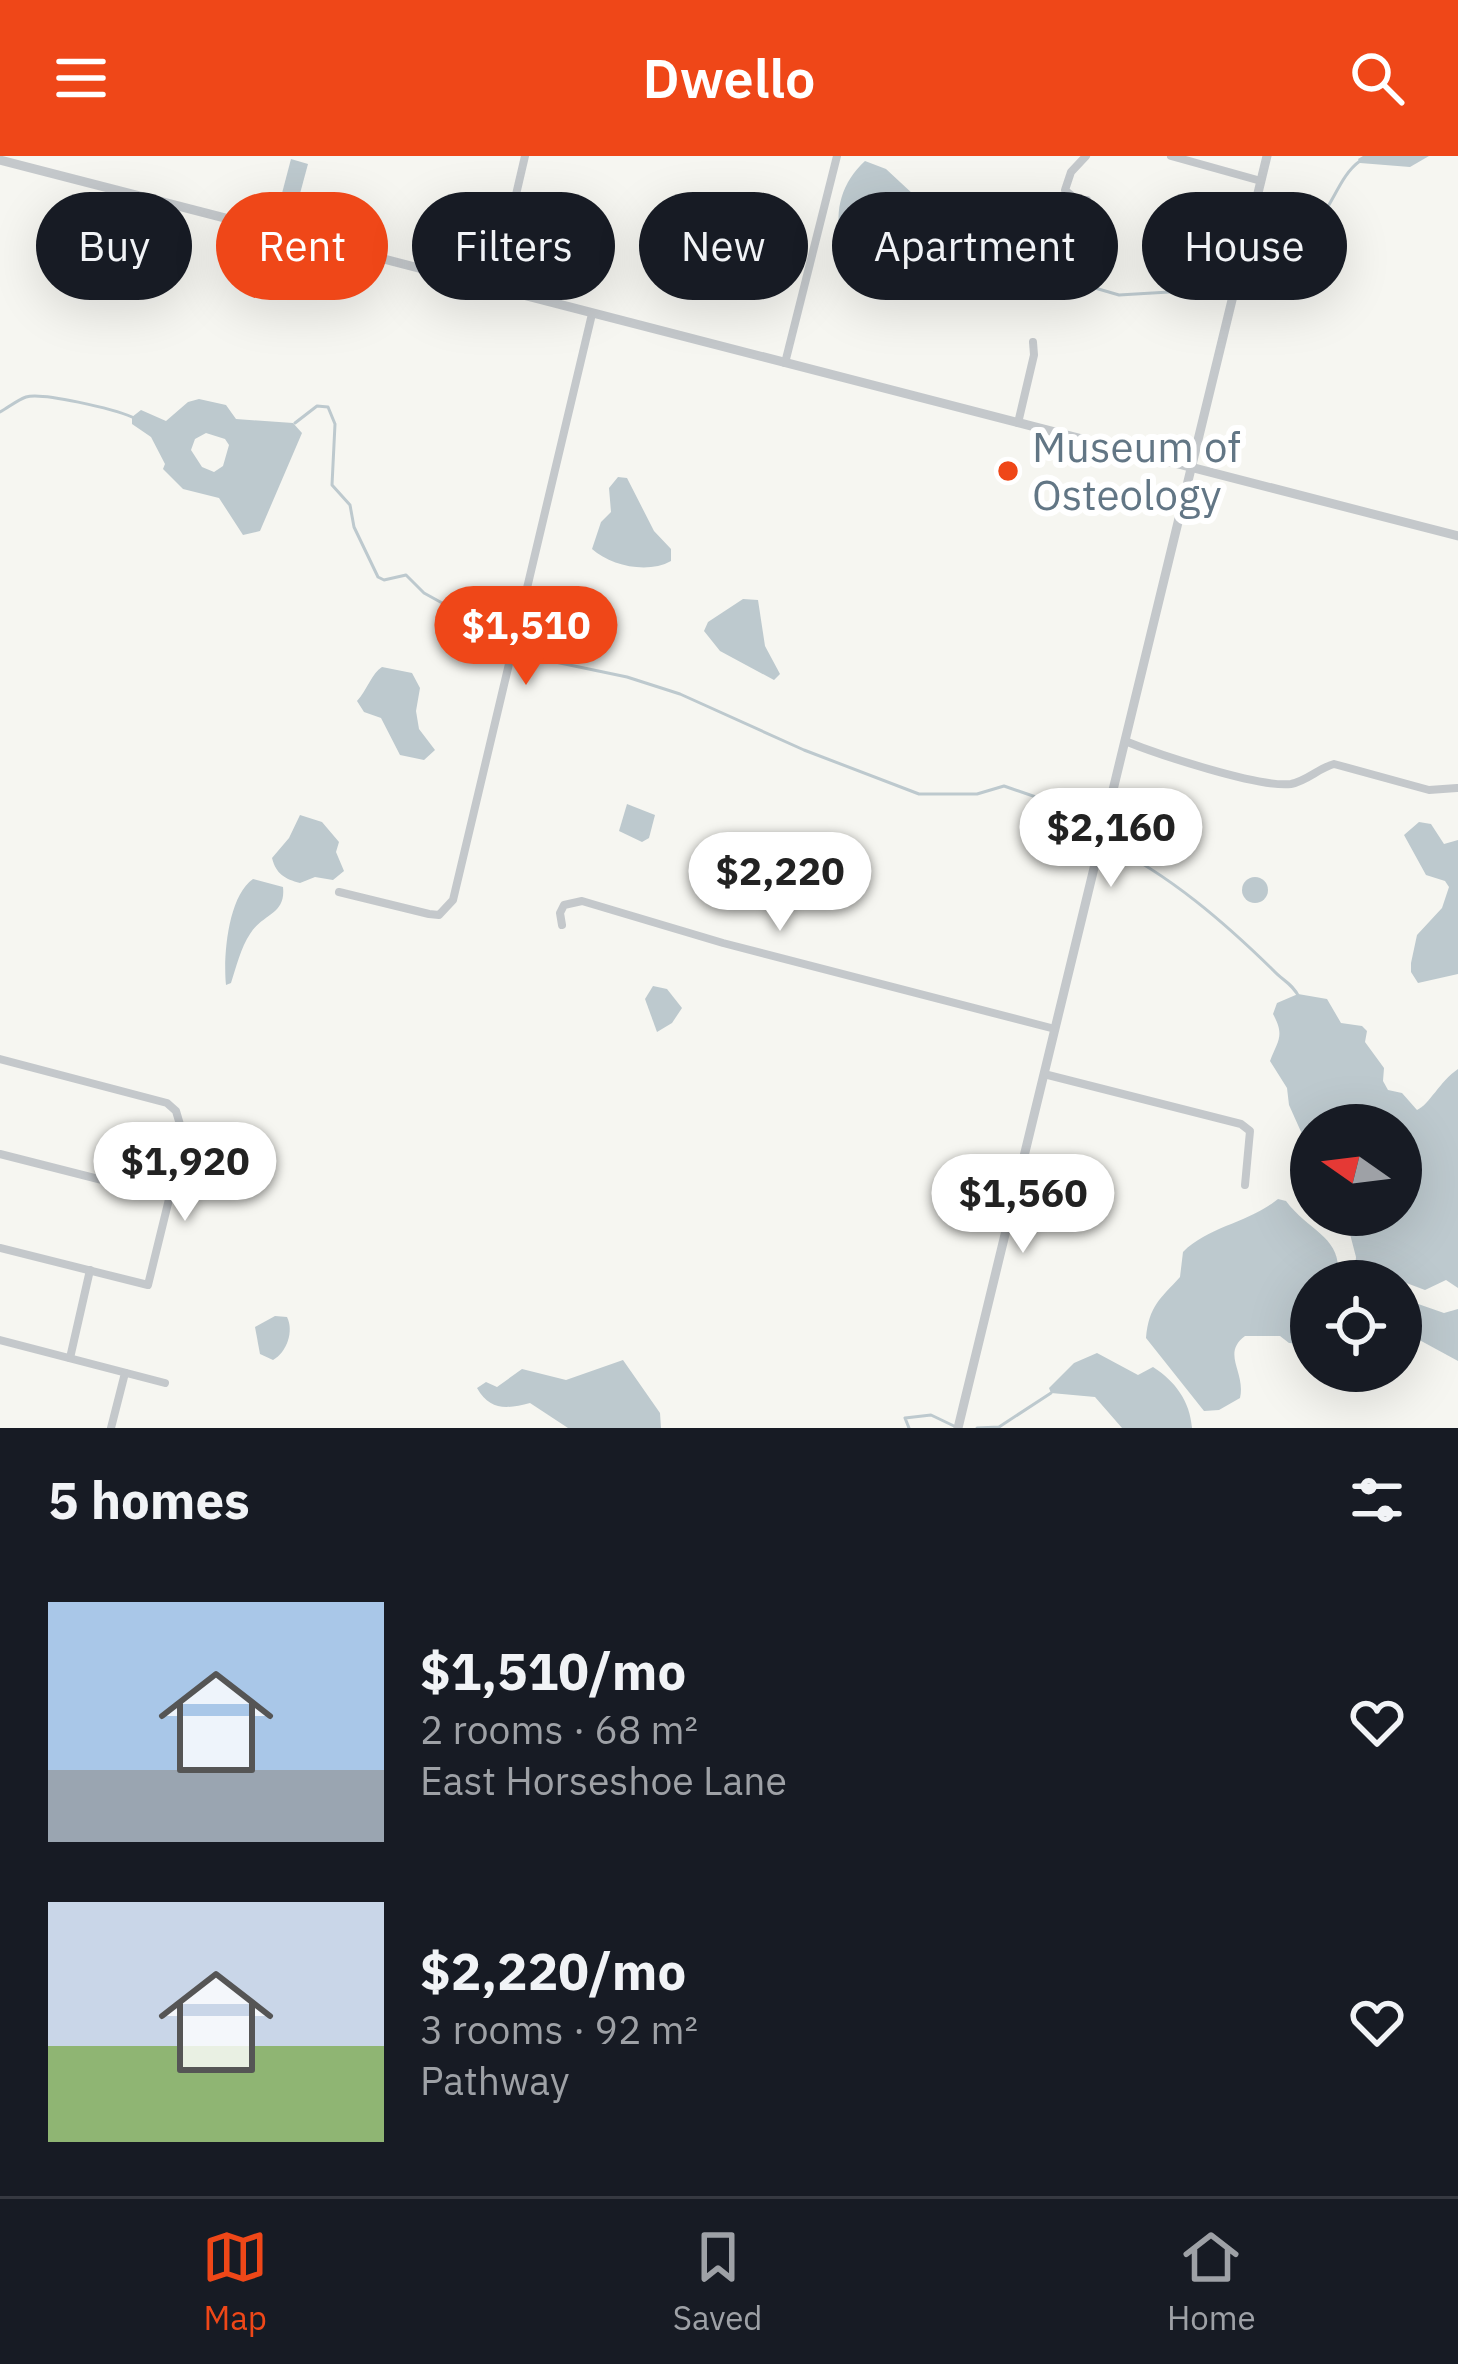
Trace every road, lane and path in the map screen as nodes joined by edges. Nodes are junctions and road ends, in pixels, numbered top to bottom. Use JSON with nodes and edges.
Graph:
{"nodes":[{"id":1,"x":525,"y":156,"type":"edge"},
{"id":2,"x":837,"y":156,"type":"edge"},
{"id":3,"x":1086,"y":156,"type":"edge"},
{"id":4,"x":1171,"y":156,"type":"edge"},
{"id":5,"x":1267,"y":156,"type":"edge"},
{"id":6,"x":0,"y":160,"type":"edge"},
{"id":7,"x":1261,"y":181,"type":"junction"},
{"id":8,"x":517,"y":192,"type":"edge"},
{"id":9,"x":1067,"y":192,"type":"edge"},
{"id":10,"x":412,"y":268,"type":"edge"},
{"id":11,"x":537,"y":300,"type":"edge"},
{"id":12,"x":592,"y":314,"type":"junction"},
{"id":13,"x":1034,"y":342,"type":"dead end"},
{"id":14,"x":785,"y":364,"type":"junction"},
{"id":15,"x":1018,"y":424,"type":"junction"},
{"id":16,"x":1192,"y":470,"type":"junction"},
{"id":17,"x":1458,"y":536,"type":"edge"},
{"id":18,"x":1125,"y":741,"type":"junction"},
{"id":19,"x":1457,"y":788,"type":"edge"},
{"id":20,"x":339,"y":892,"type":"dead end"},
{"id":21,"x":562,"y":925,"type":"dead end"},
{"id":22,"x":1055,"y":1029,"type":"junction"},
{"id":23,"x":0,"y":1059,"type":"edge"},
{"id":24,"x":1044,"y":1074,"type":"junction"},
{"id":25,"x":0,"y":1154,"type":"edge"},
{"id":26,"x":1245,"y":1185,"type":"dead end"},
{"id":27,"x":169,"y":1198,"type":"junction"},
{"id":28,"x":0,"y":1248,"type":"edge"},
{"id":29,"x":90,"y":1270,"type":"junction"},
{"id":30,"x":0,"y":1340,"type":"edge"},
{"id":31,"x":70,"y":1358,"type":"junction"},
{"id":32,"x":125,"y":1373,"type":"junction"},
{"id":33,"x":165,"y":1383,"type":"dead end"},
{"id":34,"x":111,"y":1428,"type":"edge"},
{"id":35,"x":958,"y":1428,"type":"edge"}],
"edges":[{"from":1,"to":8,"type":"street"},
{"from":2,"to":14,"type":"street"},
{"from":3,"to":9,"type":"street"},
{"from":4,"to":7,"type":"street"},
{"from":5,"to":7,"type":"street"},
{"from":6,"to":10,"type":"street"},
{"from":7,"to":16,"type":"street"},
{"from":11,"to":12,"type":"street"},
{"from":12,"to":14,"type":"street"},
{"from":12,"to":20,"type":"street"},
{"from":13,"to":15,"type":"street"},
{"from":14,"to":15,"type":"street"},
{"from":15,"to":16,"type":"street"},
{"from":16,"to":17,"type":"street"},
{"from":16,"to":18,"type":"street"},
{"from":18,"to":19,"type":"street"},
{"from":18,"to":22,"type":"street"},
{"from":21,"to":22,"type":"street"},
{"from":22,"to":24,"type":"street"},
{"from":23,"to":27,"type":"street"},
{"from":24,"to":26,"type":"street"},
{"from":24,"to":35,"type":"street"},
{"from":25,"to":27,"type":"street"},
{"from":27,"to":29,"type":"street"},
{"from":28,"to":29,"type":"street"},
{"from":29,"to":31,"type":"street"},
{"from":30,"to":31,"type":"street"},
{"from":31,"to":32,"type":"street"},
{"from":32,"to":33,"type":"street"},
{"from":32,"to":34,"type":"street"}]}
